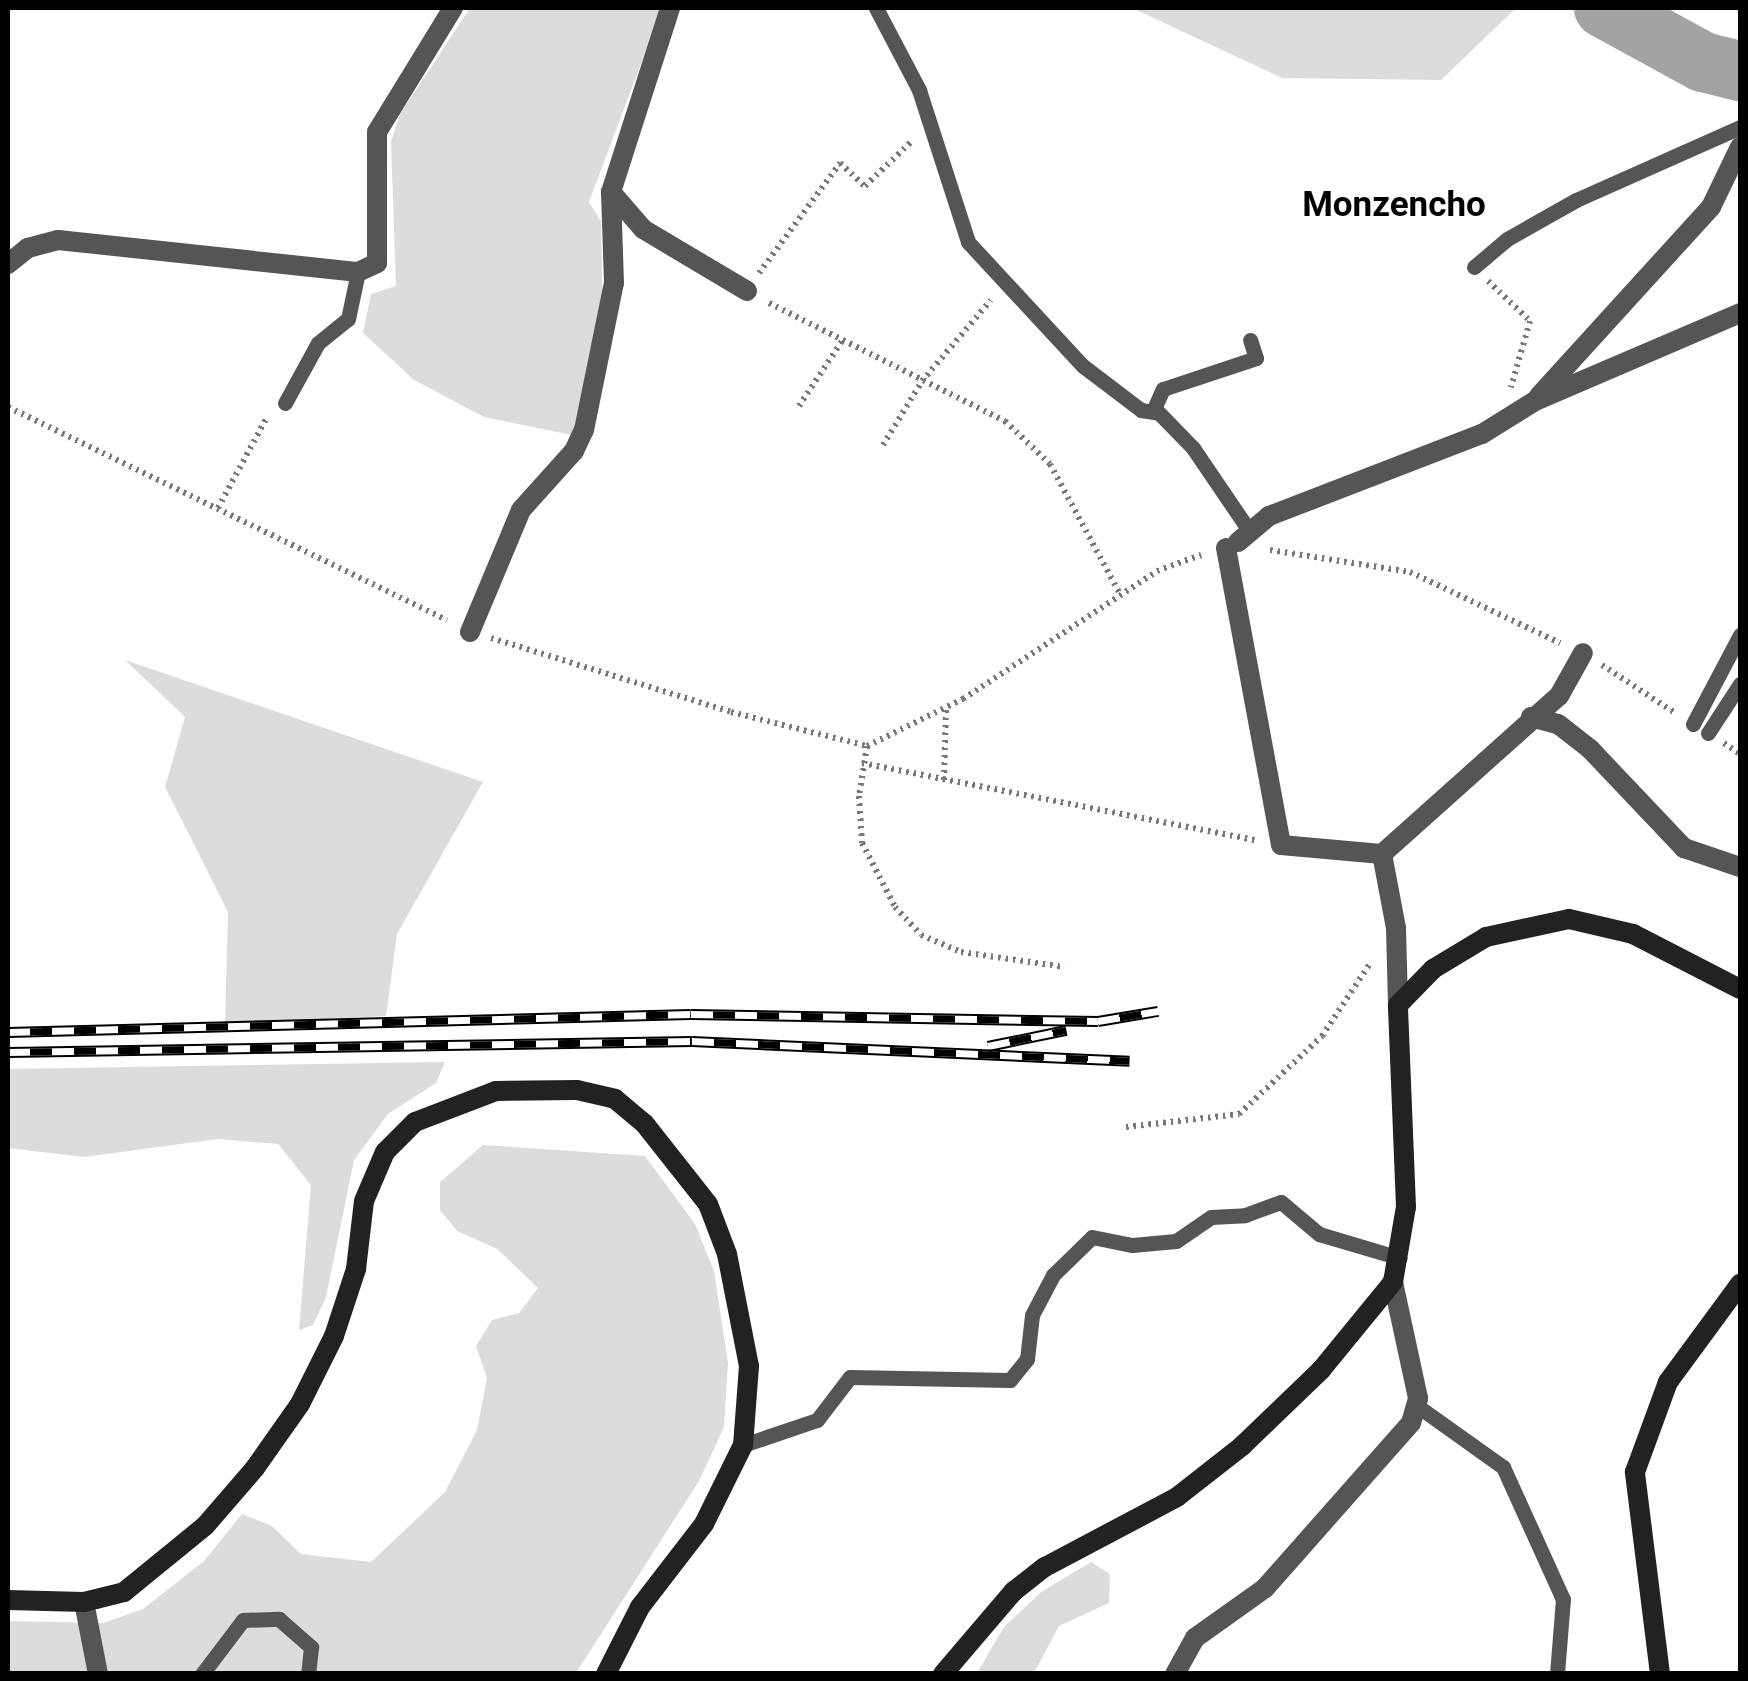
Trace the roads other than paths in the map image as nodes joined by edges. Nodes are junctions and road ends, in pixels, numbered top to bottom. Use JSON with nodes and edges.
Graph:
{"nodes":[{"id":1,"x":454,"y":8,"type":"edge"},
{"id":2,"x":670,"y":8,"type":"edge"},
{"id":3,"x":876,"y":8,"type":"edge"},
{"id":4,"x":1740,"y":127,"type":"edge"},
{"id":5,"x":1740,"y":147,"type":"edge"},
{"id":6,"x":611,"y":192,"type":"junction"},
{"id":7,"x":8,"y":264,"type":"edge"},
{"id":8,"x":1474,"y":267,"type":"road end"},
{"id":9,"x":358,"y":272,"type":"junction"},
{"id":10,"x":746,"y":291,"type":"road end"},
{"id":11,"x":1740,"y":313,"type":"edge"},
{"id":12,"x":1250,"y":340,"type":"dead end"},
{"id":13,"x":1535,"y":401,"type":"junction"},
{"id":14,"x":284,"y":403,"type":"road end"},
{"id":15,"x":1153,"y":412,"type":"junction"},
{"id":16,"x":1238,"y":541,"type":"junction"},
{"id":17,"x":470,"y":632,"type":"road end"},
{"id":18,"x":1740,"y":635,"type":"edge"},
{"id":19,"x":1583,"y":654,"type":"road end"},
{"id":20,"x":1740,"y":684,"type":"edge"},
{"id":21,"x":1736,"y":702,"type":"edge"},
{"id":22,"x":1531,"y":717,"type":"junction"},
{"id":23,"x":1382,"y":854,"type":"junction"},
{"id":24,"x":1740,"y":867,"type":"edge"},
{"id":25,"x":1740,"y":989,"type":"edge"},
{"id":26,"x":1398,"y":1005,"type":"junction"},
{"id":27,"x":1400,"y":1258,"type":"junction"},
{"id":28,"x":1393,"y":1282,"type":"junction"},
{"id":29,"x":1740,"y":1284,"type":"edge"},
{"id":30,"x":1416,"y":1405,"type":"junction"},
{"id":31,"x":743,"y":1445,"type":"junction"},
{"id":32,"x":8,"y":1600,"type":"edge"},
{"id":33,"x":84,"y":1602,"type":"junction"},
{"id":34,"x":98,"y":1674,"type":"edge"},
{"id":35,"x":202,"y":1674,"type":"edge"},
{"id":36,"x":308,"y":1674,"type":"edge"},
{"id":37,"x":606,"y":1674,"type":"edge"},
{"id":38,"x":942,"y":1674,"type":"edge"},
{"id":39,"x":1175,"y":1674,"type":"edge"},
{"id":40,"x":1557,"y":1674,"type":"edge"},
{"id":41,"x":1660,"y":1674,"type":"edge"}],
"edges":[{"from":1,"to":9,"type":"street"},
{"from":2,"to":6,"type":"street"},
{"from":3,"to":15,"type":"lane"},
{"from":4,"to":8,"type":"lane"},
{"from":5,"to":13,"type":"street"},
{"from":6,"to":10,"type":"street"},
{"from":6,"to":17,"type":"street"},
{"from":7,"to":9,"type":"street"},
{"from":9,"to":14,"type":"lane"},
{"from":11,"to":13,"type":"street"},
{"from":12,"to":15,"type":"lane"},
{"from":13,"to":16,"type":"street"},
{"from":15,"to":16,"type":"lane"},
{"from":16,"to":23,"type":"street"},
{"from":18,"to":21,"type":"lane"},
{"from":19,"to":22,"type":"street"},
{"from":20,"to":21,"type":"lane"},
{"from":22,"to":23,"type":"street"},
{"from":22,"to":24,"type":"street"},
{"from":23,"to":26,"type":"street"},
{"from":25,"to":26,"type":"main road"},
{"from":26,"to":27,"type":"main road"},
{"from":27,"to":28,"type":"main road"},
{"from":27,"to":31,"type":"lane"},
{"from":28,"to":30,"type":"street"},
{"from":28,"to":38,"type":"main road"},
{"from":29,"to":41,"type":"main road"},
{"from":30,"to":39,"type":"street"},
{"from":30,"to":40,"type":"lane"},
{"from":31,"to":33,"type":"main road"},
{"from":31,"to":37,"type":"main road"},
{"from":32,"to":33,"type":"main road"},
{"from":33,"to":34,"type":"street"},
{"from":35,"to":36,"type":"lane"}]}
